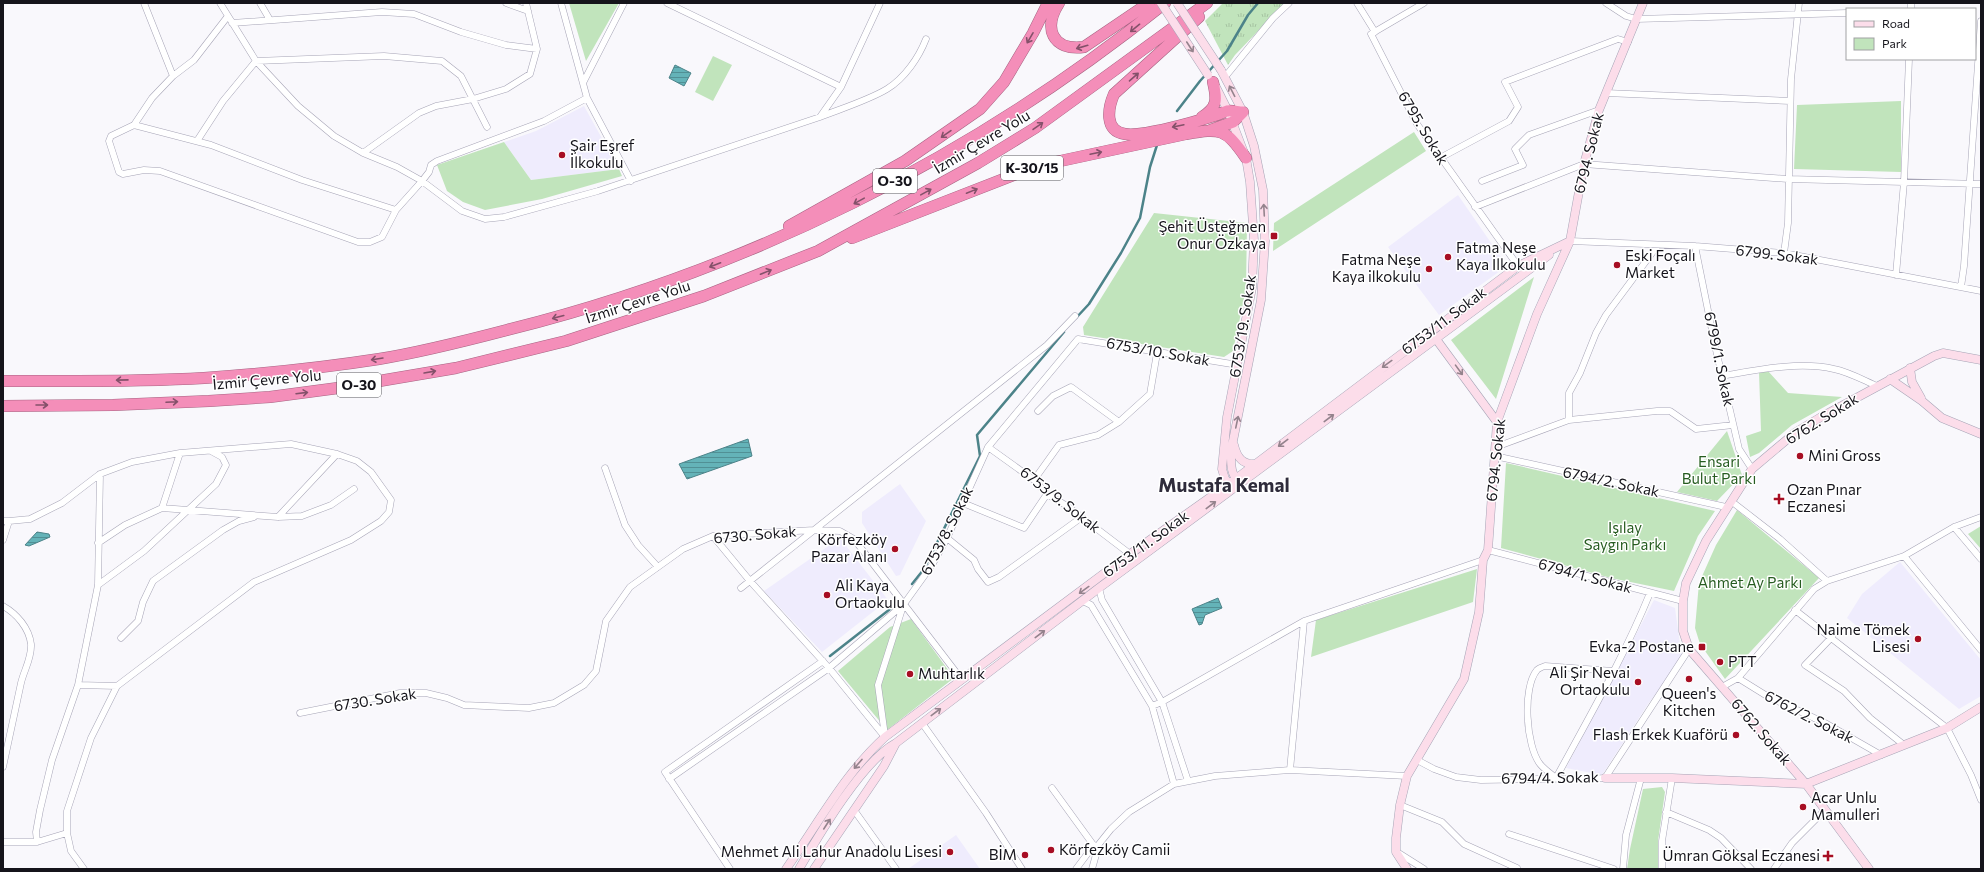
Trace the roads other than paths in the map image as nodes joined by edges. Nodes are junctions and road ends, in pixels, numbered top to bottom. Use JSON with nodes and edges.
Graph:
{"nodes":[{"id":1,"x":144,"y":3,"type":"edge"},
{"id":2,"x":220,"y":3,"type":"edge"},
{"id":3,"x":260,"y":3,"type":"edge"},
{"id":4,"x":506,"y":3,"type":"edge"},
{"id":5,"x":526,"y":3,"type":"edge"},
{"id":6,"x":561,"y":3,"type":"edge"},
{"id":7,"x":624,"y":3,"type":"edge"},
{"id":8,"x":668,"y":3,"type":"edge"},
{"id":9,"x":880,"y":3,"type":"edge"},
{"id":10,"x":1048,"y":3,"type":"edge"},
{"id":11,"x":1059,"y":3,"type":"edge"},
{"id":12,"x":1149,"y":3,"type":"edge"},
{"id":13,"x":1162,"y":3,"type":"edge"},
{"id":14,"x":1165,"y":3,"type":"edge"},
{"id":15,"x":1177,"y":3,"type":"edge"},
{"id":16,"x":1207,"y":3,"type":"edge"},
{"id":17,"x":1214,"y":3,"type":"edge"},
{"id":18,"x":1289,"y":3,"type":"edge"},
{"id":19,"x":1357,"y":3,"type":"edge"},
{"id":20,"x":1424,"y":3,"type":"edge"},
{"id":21,"x":1606,"y":3,"type":"edge"},
{"id":22,"x":1643,"y":3,"type":"edge"},
{"id":23,"x":1799,"y":3,"type":"edge"},
{"id":24,"x":528,"y":11,"type":"junction"},
{"id":25,"x":1798,"y":14,"type":"junction"},
{"id":26,"x":1846,"y":14,"type":"edge"},
{"id":27,"x":228,"y":16,"type":"junction"},
{"id":28,"x":1636,"y":19,"type":"junction"},
{"id":29,"x":270,"y":20,"type":"junction"},
{"id":30,"x":1981,"y":21,"type":"edge"},
{"id":31,"x":232,"y":22,"type":"junction"},
{"id":32,"x":1375,"y":32,"type":"junction"},
{"id":33,"x":926,"y":39,"type":"dead end"},
{"id":34,"x":1628,"y":42,"type":"junction"},
{"id":35,"x":537,"y":49,"type":"junction"},
{"id":36,"x":1909,"y":60,"type":"edge"},
{"id":37,"x":256,"y":62,"type":"junction"},
{"id":38,"x":1223,"y":74,"type":"junction"},
{"id":39,"x":173,"y":76,"type":"junction"},
{"id":40,"x":1211,"y":78,"type":"junction"},
{"id":41,"x":583,"y":83,"type":"junction"},
{"id":42,"x":841,"y":87,"type":"junction"},
{"id":43,"x":1606,"y":93,"type":"junction"},
{"id":44,"x":587,"y":98,"type":"junction"},
{"id":45,"x":473,"y":99,"type":"junction"},
{"id":46,"x":1790,"y":101,"type":"junction"},
{"id":47,"x":1228,"y":110,"type":"junction"},
{"id":48,"x":1599,"y":110,"type":"junction"},
{"id":49,"x":1243,"y":112,"type":"junction"},
{"id":50,"x":820,"y":117,"type":"junction"},
{"id":51,"x":1198,"y":120,"type":"junction"},
{"id":52,"x":1233,"y":122,"type":"junction"},
{"id":53,"x":134,"y":125,"type":"junction"},
{"id":54,"x":487,"y":128,"type":"dead end"},
{"id":55,"x":1210,"y":130,"type":"junction"},
{"id":56,"x":197,"y":141,"type":"junction"},
{"id":57,"x":363,"y":153,"type":"junction"},
{"id":58,"x":1246,"y":158,"type":"junction"},
{"id":59,"x":1440,"y":158,"type":"junction"},
{"id":60,"x":1584,"y":164,"type":"junction"},
{"id":61,"x":1788,"y":179,"type":"junction"},
{"id":62,"x":422,"y":181,"type":"junction"},
{"id":63,"x":631,"y":181,"type":"junction"},
{"id":64,"x":1482,"y":181,"type":"dead end"},
{"id":65,"x":1904,"y":182,"type":"junction"},
{"id":66,"x":1970,"y":184,"type":"junction"},
{"id":67,"x":1981,"y":184,"type":"edge"},
{"id":68,"x":1476,"y":207,"type":"junction"},
{"id":69,"x":396,"y":210,"type":"junction"},
{"id":70,"x":1570,"y":241,"type":"junction"},
{"id":71,"x":1658,"y":245,"type":"junction"},
{"id":72,"x":1695,"y":246,"type":"junction"},
{"id":73,"x":818,"y":251,"type":"junction"},
{"id":74,"x":1784,"y":253,"type":"junction"},
{"id":75,"x":732,"y":259,"type":"junction"},
{"id":76,"x":1518,"y":266,"type":"junction"},
{"id":77,"x":1896,"y":275,"type":"junction"},
{"id":78,"x":1961,"y":287,"type":"junction"},
{"id":79,"x":1981,"y":291,"type":"edge"},
{"id":80,"x":1075,"y":316,"type":"dead end"},
{"id":81,"x":1078,"y":339,"type":"joint"},
{"id":82,"x":1436,"y":339,"type":"junction"},
{"id":83,"x":1156,"y":353,"type":"junction"},
{"id":84,"x":1981,"y":360,"type":"edge"},
{"id":85,"x":1238,"y":365,"type":"junction"},
{"id":86,"x":1910,"y":368,"type":"junction"},
{"id":87,"x":1722,"y":376,"type":"junction"},
{"id":88,"x":1890,"y":379,"type":"junction"},
{"id":89,"x":3,"y":382,"type":"edge"},
{"id":90,"x":1877,"y":386,"type":"junction"},
{"id":91,"x":1922,"y":401,"type":"junction"},
{"id":92,"x":3,"y":406,"type":"edge"},
{"id":93,"x":1038,"y":411,"type":"dead end"},
{"id":94,"x":1569,"y":420,"type":"junction"},
{"id":95,"x":1119,"y":422,"type":"junction"},
{"id":96,"x":1497,"y":422,"type":"junction"},
{"id":97,"x":1733,"y":425,"type":"junction"},
{"id":98,"x":1981,"y":434,"type":"edge"},
{"id":99,"x":1233,"y":443,"type":"junction"},
{"id":100,"x":988,"y":447,"type":"junction"},
{"id":101,"x":1496,"y":447,"type":"junction"},
{"id":102,"x":210,"y":450,"type":"junction"},
{"id":103,"x":180,"y":453,"type":"junction"},
{"id":104,"x":336,"y":454,"type":"junction"},
{"id":105,"x":1495,"y":456,"type":"junction"},
{"id":106,"x":1256,"y":464,"type":"junction"},
{"id":107,"x":605,"y":468,"type":"dead end"},
{"id":108,"x":1222,"y":469,"type":"junction"},
{"id":109,"x":1752,"y":469,"type":"junction"},
{"id":110,"x":100,"y":474,"type":"junction"},
{"id":111,"x":1034,"y":480,"type":"junction"},
{"id":112,"x":1235,"y":484,"type":"junction"},
{"id":113,"x":354,"y":489,"type":"dead end"},
{"id":114,"x":1047,"y":494,"type":"junction"},
{"id":115,"x":1215,"y":494,"type":"junction"},
{"id":116,"x":963,"y":503,"type":"junction"},
{"id":117,"x":1729,"y":504,"type":"junction"},
{"id":118,"x":162,"y":508,"type":"junction"},
{"id":119,"x":188,"y":510,"type":"junction"},
{"id":120,"x":259,"y":515,"type":"junction"},
{"id":121,"x":278,"y":517,"type":"junction"},
{"id":122,"x":1082,"y":517,"type":"junction"},
{"id":123,"x":1981,"y":517,"type":"edge"},
{"id":124,"x":6,"y":521,"type":"edge"},
{"id":125,"x":1954,"y":527,"type":"junction"},
{"id":126,"x":814,"y":530,"type":"junction"},
{"id":127,"x":714,"y":536,"type":"junction"},
{"id":128,"x":947,"y":538,"type":"junction"},
{"id":129,"x":3,"y":540,"type":"edge"},
{"id":130,"x":98,"y":543,"type":"junction"},
{"id":131,"x":1488,"y":550,"type":"junction"},
{"id":132,"x":1130,"y":554,"type":"junction"},
{"id":133,"x":1904,"y":556,"type":"junction"},
{"id":134,"x":1981,"y":559,"type":"edge"},
{"id":135,"x":1483,"y":560,"type":"junction"},
{"id":136,"x":658,"y":567,"type":"junction"},
{"id":137,"x":750,"y":581,"type":"junction"},
{"id":138,"x":1827,"y":581,"type":"junction"},
{"id":139,"x":98,"y":584,"type":"junction"},
{"id":140,"x":741,"y":588,"type":"dead end"},
{"id":141,"x":1099,"y":588,"type":"junction"},
{"id":142,"x":1650,"y":593,"type":"junction"},
{"id":143,"x":1083,"y":601,"type":"junction"},
{"id":144,"x":1683,"y":601,"type":"junction"},
{"id":145,"x":904,"y":604,"type":"junction"},
{"id":146,"x":3,"y":606,"type":"edge"},
{"id":147,"x":1795,"y":610,"type":"junction"},
{"id":148,"x":1304,"y":620,"type":"junction"},
{"id":149,"x":1832,"y":637,"type":"junction"},
{"id":150,"x":121,"y":638,"type":"dead end"},
{"id":151,"x":1689,"y":649,"type":"junction"},
{"id":152,"x":1981,"y":650,"type":"edge"},
{"id":153,"x":823,"y":661,"type":"junction"},
{"id":154,"x":830,"y":668,"type":"junction"},
{"id":155,"x":1613,"y":671,"type":"junction"},
{"id":156,"x":1738,"y":678,"type":"junction"},
{"id":157,"x":962,"y":680,"type":"junction"},
{"id":158,"x":78,"y":685,"type":"junction"},
{"id":159,"x":117,"y":686,"type":"junction"},
{"id":160,"x":1722,"y":687,"type":"junction"},
{"id":161,"x":1162,"y":702,"type":"junction"},
{"id":162,"x":1152,"y":706,"type":"junction"},
{"id":163,"x":1981,"y":707,"type":"edge"},
{"id":164,"x":300,"y":713,"type":"dead end"},
{"id":165,"x":922,"y":723,"type":"junction"},
{"id":166,"x":1947,"y":728,"type":"junction"},
{"id":167,"x":885,"y":736,"type":"junction"},
{"id":168,"x":896,"y":743,"type":"junction"},
{"id":169,"x":1904,"y":745,"type":"junction"},
{"id":170,"x":1881,"y":755,"type":"junction"},
{"id":171,"x":1417,"y":760,"type":"junction"},
{"id":172,"x":3,"y":767,"type":"edge"},
{"id":173,"x":1290,"y":770,"type":"junction"},
{"id":174,"x":1407,"y":776,"type":"junction"},
{"id":175,"x":1556,"y":778,"type":"junction"},
{"id":176,"x":1605,"y":778,"type":"junction"},
{"id":177,"x":1641,"y":778,"type":"junction"},
{"id":178,"x":1672,"y":778,"type":"junction"},
{"id":179,"x":670,"y":779,"type":"junction"},
{"id":180,"x":1188,"y":781,"type":"junction"},
{"id":181,"x":1174,"y":784,"type":"junction"},
{"id":182,"x":1806,"y":784,"type":"junction"},
{"id":183,"x":1052,"y":788,"type":"dead end"},
{"id":184,"x":1981,"y":800,"type":"edge"},
{"id":185,"x":1400,"y":805,"type":"junction"},
{"id":186,"x":854,"y":810,"type":"junction"},
{"id":187,"x":1824,"y":811,"type":"junction"},
{"id":188,"x":1666,"y":812,"type":"junction"},
{"id":189,"x":67,"y":833,"type":"junction"},
{"id":190,"x":1509,"y":834,"type":"dead end"},
{"id":191,"x":3,"y":842,"type":"edge"},
{"id":192,"x":36,"y":842,"type":"junction"},
{"id":193,"x":1096,"y":847,"type":"junction"},
{"id":194,"x":1396,"y":852,"type":"junction"},
{"id":195,"x":1517,"y":868,"type":"edge"},
{"id":196,"x":84,"y":869,"type":"edge"},
{"id":197,"x":730,"y":869,"type":"edge"},
{"id":198,"x":786,"y":869,"type":"edge"},
{"id":199,"x":799,"y":869,"type":"edge"},
{"id":200,"x":814,"y":869,"type":"edge"},
{"id":201,"x":896,"y":869,"type":"edge"},
{"id":202,"x":1022,"y":869,"type":"edge"},
{"id":203,"x":1076,"y":869,"type":"edge"},
{"id":204,"x":1092,"y":869,"type":"edge"},
{"id":205,"x":1407,"y":869,"type":"edge"},
{"id":206,"x":1424,"y":869,"type":"edge"},
{"id":207,"x":1614,"y":869,"type":"edge"},
{"id":208,"x":1623,"y":869,"type":"edge"},
{"id":209,"x":1662,"y":869,"type":"edge"},
{"id":210,"x":1751,"y":869,"type":"edge"},
{"id":211,"x":1774,"y":869,"type":"edge"},
{"id":212,"x":1869,"y":869,"type":"edge"}],
"edges":[{"from":1,"to":39,"type":"street"},
{"from":2,"to":27,"type":"street"},
{"from":3,"to":29,"type":"street"},
{"from":4,"to":24,"type":"street"},
{"from":5,"to":24,"type":"street"},
{"from":6,"to":41,"type":"street"},
{"from":7,"to":41,"type":"street"},
{"from":8,"to":42,"type":"street"},
{"from":9,"to":42,"type":"street"},
{"from":10,"to":75,"type":"highway","one_way":true},
{"from":12,"to":11,"type":"highway","one_way":true},
{"from":13,"to":40,"type":"street","name":"6753/19. Sokak","one_way":true,"bridge":true},
{"from":14,"to":75,"type":"highway","name":"İzmir Çevre Yolu","number":"O-30","one_way":true},
{"from":15,"to":38,"type":"street","bridge":true},
{"from":73,"to":16,"type":"highway","name":"İzmir Çevre Yolu","number":"O-30","one_way":true},
{"from":51,"to":17,"type":"highway","one_way":true},
{"from":18,"to":38,"type":"street"},
{"from":19,"to":32,"type":"street"},
{"from":20,"to":32,"type":"street"},
{"from":21,"to":28,"type":"street"},
{"from":22,"to":28,"type":"street","name":"6794. Sokak"},
{"from":23,"to":25,"type":"street"},
{"from":24,"to":35,"type":"street"},
{"from":25,"to":26,"type":"street"},
{"from":25,"to":28,"type":"street"},
{"from":25,"to":46,"type":"street"},
{"from":27,"to":31,"type":"street"},
{"from":27,"to":39,"type":"street"},
{"from":28,"to":34,"type":"street","name":"6794. Sokak"},
{"from":29,"to":31,"type":"street"},
{"from":29,"to":35,"type":"street"},
{"from":30,"to":66,"type":"street"},
{"from":31,"to":37,"type":"street"},
{"from":32,"to":59,"type":"street","name":"6795. Sokak"},
{"from":33,"to":50,"type":"street"},
{"from":34,"to":43,"type":"street","name":"6794. Sokak"},
{"from":34,"to":59,"type":"street"},
{"from":35,"to":45,"type":"street"},
{"from":36,"to":65,"type":"street"},
{"from":37,"to":45,"type":"street"},
{"from":37,"to":56,"type":"street"},
{"from":37,"to":57,"type":"street"},
{"from":49,"to":38,"type":"street","one_way":true},
{"from":39,"to":53,"type":"street"},
{"from":40,"to":47,"type":"street","name":"6753/19. Sokak"},
{"from":40,"to":51,"type":"highway"},
{"from":41,"to":44,"type":"street"},
{"from":42,"to":50,"type":"street"},
{"from":43,"to":46,"type":"street"},
{"from":43,"to":48,"type":"street","name":"6794. Sokak"},
{"from":44,"to":62,"type":"street"},
{"from":44,"to":63,"type":"street"},
{"from":45,"to":54,"type":"street"},
{"from":45,"to":57,"type":"street"},
{"from":46,"to":61,"type":"street"},
{"from":47,"to":49,"type":"highway"},
{"from":47,"to":51,"type":"highway"},
{"from":47,"to":52,"type":"street","name":"6753/19. Sokak"},
{"from":48,"to":60,"type":"street","name":"6794. Sokak"},
{"from":48,"to":64,"type":"street"},
{"from":49,"to":52,"type":"highway"},
{"from":99,"to":49,"type":"street","one_way":true},
{"from":50,"to":63,"type":"street"},
{"from":52,"to":55,"type":"highway"},
{"from":52,"to":58,"type":"street","name":"6753/19. Sokak"},
{"from":53,"to":56,"type":"street"},
{"from":53,"to":69,"type":"street"},
{"from":55,"to":58,"type":"highway","number":"K-30/15"},
{"from":73,"to":55,"type":"highway","number":"K-30/15","one_way":true},
{"from":56,"to":69,"type":"street"},
{"from":57,"to":62,"type":"street"},
{"from":58,"to":85,"type":"street","name":"6753/19. Sokak"},
{"from":59,"to":68,"type":"street","name":"6795. Sokak"},
{"from":60,"to":61,"type":"street"},
{"from":60,"to":68,"type":"street"},
{"from":60,"to":70,"type":"street","name":"6794. Sokak"},
{"from":61,"to":65,"type":"street"},
{"from":61,"to":74,"type":"street"},
{"from":62,"to":63,"type":"street"},
{"from":62,"to":69,"type":"street"},
{"from":65,"to":66,"type":"street"},
{"from":65,"to":77,"type":"street"},
{"from":66,"to":67,"type":"street"},
{"from":66,"to":78,"type":"street"},
{"from":68,"to":76,"type":"street","name":"6795. Sokak"},
{"from":70,"to":71,"type":"street","name":"6799. Sokak"},
{"from":70,"to":76,"type":"street","name":"6753/11. Sokak"},
{"from":70,"to":82,"type":"street","name":"6753/11. Sokak"},
{"from":70,"to":96,"type":"street","name":"6794. Sokak"},
{"from":71,"to":72,"type":"street","name":"6799. Sokak"},
{"from":71,"to":94,"type":"street"},
{"from":72,"to":74,"type":"street","name":"6799. Sokak"},
{"from":72,"to":87,"type":"street","name":"6799/1. Sokak"},
{"from":92,"to":73,"type":"highway","name":"İzmir Çevre Yolu","number":"O-30","one_way":true},
{"from":74,"to":77,"type":"street","name":"6799. Sokak"},
{"from":75,"to":89,"type":"highway","name":"İzmir Çevre Yolu","number":"O-30","one_way":true},
{"from":76,"to":106,"type":"street","name":"6753/11. Sokak","one_way":true},
{"from":77,"to":78,"type":"street","name":"6799. Sokak"},
{"from":78,"to":79,"type":"street","name":"6799. Sokak"},
{"from":80,"to":126,"type":"street"},
{"from":81,"to":83,"type":"street","name":"6753/10. Sokak"},
{"from":81,"to":100,"type":"street","name":"6753/8. Sokak"},
{"from":82,"to":96,"type":"street","one_way":true},
{"from":112,"to":82,"type":"street","name":"6753/11. Sokak","one_way":true},
{"from":83,"to":85,"type":"street","name":"6753/10. Sokak"},
{"from":83,"to":95,"type":"street"},
{"from":84,"to":86,"type":"street","name":"6762. Sokak"},
{"from":85,"to":108,"type":"street","name":"6753/19. Sokak"},
{"from":86,"to":88,"type":"street","name":"6762. Sokak"},
{"from":86,"to":91,"type":"street"},
{"from":87,"to":90,"type":"street"},
{"from":87,"to":97,"type":"street","name":"6799/1. Sokak"},
{"from":88,"to":90,"type":"street","name":"6762. Sokak"},
{"from":88,"to":91,"type":"street"},
{"from":90,"to":109,"type":"street","name":"6762. Sokak"},
{"from":91,"to":98,"type":"street"},
{"from":93,"to":95,"type":"street"},
{"from":94,"to":97,"type":"street"},
{"from":94,"to":101,"type":"street"},
{"from":95,"to":111,"type":"street"},
{"from":96,"to":101,"type":"street","name":"6794. Sokak"},
{"from":97,"to":109,"type":"street","name":"6799/1. Sokak"},
{"from":99,"to":106,"type":"street"},
{"from":99,"to":112,"type":"street"},
{"from":100,"to":111,"type":"street","name":"6753/9. Sokak"},
{"from":100,"to":116,"type":"street","name":"6753/8. Sokak"},
{"from":101,"to":105,"type":"street","name":"6794. Sokak"},
{"from":102,"to":103,"type":"street"},
{"from":102,"to":104,"type":"street"},
{"from":102,"to":119,"type":"street"},
{"from":103,"to":110,"type":"street"},
{"from":103,"to":118,"type":"street"},
{"from":104,"to":121,"type":"street"},
{"from":104,"to":159,"type":"street"},
{"from":105,"to":117,"type":"street","name":"6794/2. Sokak"},
{"from":105,"to":131,"type":"street","name":"6794. Sokak"},
{"from":106,"to":112,"type":"street","name":"6753/11. Sokak"},
{"from":107,"to":136,"type":"street"},
{"from":108,"to":112,"type":"street"},
{"from":108,"to":115,"type":"street","name":"6753/19. Sokak"},
{"from":109,"to":117,"type":"street","name":"6762. Sokak"},
{"from":110,"to":124,"type":"street"},
{"from":110,"to":130,"type":"street"},
{"from":111,"to":114,"type":"street","name":"6753/9. Sokak"},
{"from":112,"to":115,"type":"street","name":"6753/11. Sokak"},
{"from":141,"to":112,"type":"street","name":"6753/11. Sokak","one_way":true},
{"from":113,"to":121,"type":"street"},
{"from":114,"to":116,"type":"street"},
{"from":114,"to":122,"type":"street","name":"6753/9. Sokak"},
{"from":115,"to":132,"type":"street","name":"6753/11. Sokak"},
{"from":116,"to":128,"type":"street","name":"6753/8. Sokak"},
{"from":117,"to":138,"type":"street"},
{"from":117,"to":144,"type":"street","name":"6762. Sokak"},
{"from":118,"to":119,"type":"street"},
{"from":118,"to":130,"type":"street"},
{"from":119,"to":120,"type":"street"},
{"from":119,"to":139,"type":"street"},
{"from":120,"to":121,"type":"street"},
{"from":120,"to":150,"type":"street"},
{"from":122,"to":128,"type":"street"},
{"from":122,"to":132,"type":"street","name":"6753/9. Sokak"},
{"from":123,"to":125,"type":"street"},
{"from":124,"to":129,"type":"street"},
{"from":125,"to":133,"type":"street"},
{"from":125,"to":134,"type":"street"},
{"from":126,"to":127,"type":"street","name":"6730. Sokak"},
{"from":126,"to":137,"type":"street"},
{"from":126,"to":145,"type":"street","name":"6730. Sokak"},
{"from":127,"to":136,"type":"street","name":"6730. Sokak"},
{"from":127,"to":137,"type":"street"},
{"from":128,"to":145,"type":"street","name":"6753/8. Sokak"},
{"from":130,"to":139,"type":"street"},
{"from":131,"to":135,"type":"street","name":"6794. Sokak"},
{"from":131,"to":142,"type":"street","name":"6794/1. Sokak"},
{"from":132,"to":157,"type":"street","name":"6753/11. Sokak","one_way":true},
{"from":133,"to":138,"type":"street"},
{"from":133,"to":152,"type":"street"},
{"from":135,"to":148,"type":"street"},
{"from":135,"to":171,"type":"street","name":"6794. Sokak"},
{"from":136,"to":164,"type":"street","name":"6730. Sokak"},
{"from":137,"to":140,"type":"street"},
{"from":137,"to":153,"type":"street"},
{"from":138,"to":147,"type":"street"},
{"from":139,"to":158,"type":"street"},
{"from":141,"to":143,"type":"street","name":"6753/11. Sokak"},
{"from":141,"to":161,"type":"street"},
{"from":142,"to":144,"type":"street","name":"6794/1. Sokak"},
{"from":142,"to":155,"type":"street"},
{"from":143,"to":162,"type":"street"},
{"from":165,"to":143,"type":"street","name":"6753/11. Sokak","one_way":true},
{"from":144,"to":151,"type":"street","name":"6762. Sokak"},
{"from":145,"to":154,"type":"street","name":"6753/8. Sokak"},
{"from":145,"to":157,"type":"street","name":"6730. Sokak"},
{"from":145,"to":167,"type":"street"},
{"from":146,"to":172,"type":"street"},
{"from":147,"to":149,"type":"street"},
{"from":147,"to":156,"type":"street"},
{"from":148,"to":161,"type":"street"},
{"from":148,"to":173,"type":"street"},
{"from":149,"to":166,"type":"street"},
{"from":149,"to":169,"type":"street"},
{"from":151,"to":160,"type":"street","name":"6762. Sokak"},
{"from":151,"to":176,"type":"street","name":"6794/4. Sokak"},
{"from":153,"to":154,"type":"street"},
{"from":153,"to":179,"type":"street"},
{"from":154,"to":167,"type":"street"},
{"from":154,"to":179,"type":"street","name":"6753/8. Sokak"},
{"from":155,"to":175,"type":"street"},
{"from":155,"to":175,"type":"street"},
{"from":156,"to":160,"type":"street"},
{"from":156,"to":170,"type":"street","name":"6762/2. Sokak"},
{"from":157,"to":167,"type":"street","name":"6753/11. Sokak"},
{"from":158,"to":159,"type":"street"},
{"from":158,"to":192,"type":"street"},
{"from":159,"to":189,"type":"street"},
{"from":160,"to":182,"type":"street","name":"6762. Sokak"},
{"from":161,"to":162,"type":"street"},
{"from":161,"to":180,"type":"street"},
{"from":162,"to":181,"type":"street"},
{"from":163,"to":166,"type":"street"},
{"from":165,"to":168,"type":"street","name":"6753/11. Sokak"},
{"from":165,"to":202,"type":"street"},
{"from":166,"to":169,"type":"street"},
{"from":166,"to":184,"type":"street"},
{"from":167,"to":198,"type":"street","name":"6753/11. Sokak","one_way":true},
{"from":168,"to":186,"type":"street"},
{"from":199,"to":168,"type":"street","name":"6753/11. Sokak","one_way":true},
{"from":169,"to":170,"type":"street"},
{"from":170,"to":182,"type":"street"},
{"from":171,"to":174,"type":"street","name":"6794. Sokak"},
{"from":171,"to":175,"type":"street","name":"6794/4. Sokak"},
{"from":173,"to":174,"type":"street"},
{"from":173,"to":180,"type":"street"},
{"from":174,"to":185,"type":"street","name":"6794. Sokak"},
{"from":175,"to":176,"type":"street","name":"6794/4. Sokak"},
{"from":176,"to":177,"type":"street"},
{"from":177,"to":178,"type":"street"},
{"from":177,"to":208,"type":"street"},
{"from":178,"to":182,"type":"street"},
{"from":178,"to":188,"type":"street"},
{"from":179,"to":197,"type":"street"},
{"from":180,"to":181,"type":"street"},
{"from":181,"to":193,"type":"street"},
{"from":182,"to":187,"type":"street","name":"6762. Sokak"},
{"from":183,"to":193,"type":"street"},
{"from":185,"to":194,"type":"street","name":"6794. Sokak"},
{"from":185,"to":195,"type":"street"},
{"from":186,"to":200,"type":"street"},
{"from":186,"to":201,"type":"street"},
{"from":187,"to":211,"type":"street"},
{"from":187,"to":212,"type":"street","name":"6762. Sokak"},
{"from":188,"to":209,"type":"street"},
{"from":188,"to":210,"type":"street"},
{"from":189,"to":192,"type":"street"},
{"from":189,"to":196,"type":"street"},
{"from":190,"to":207,"type":"street"},
{"from":191,"to":192,"type":"street"},
{"from":193,"to":203,"type":"street"},
{"from":193,"to":204,"type":"street"},
{"from":194,"to":205,"type":"street"},
{"from":194,"to":206,"type":"street"}]}
